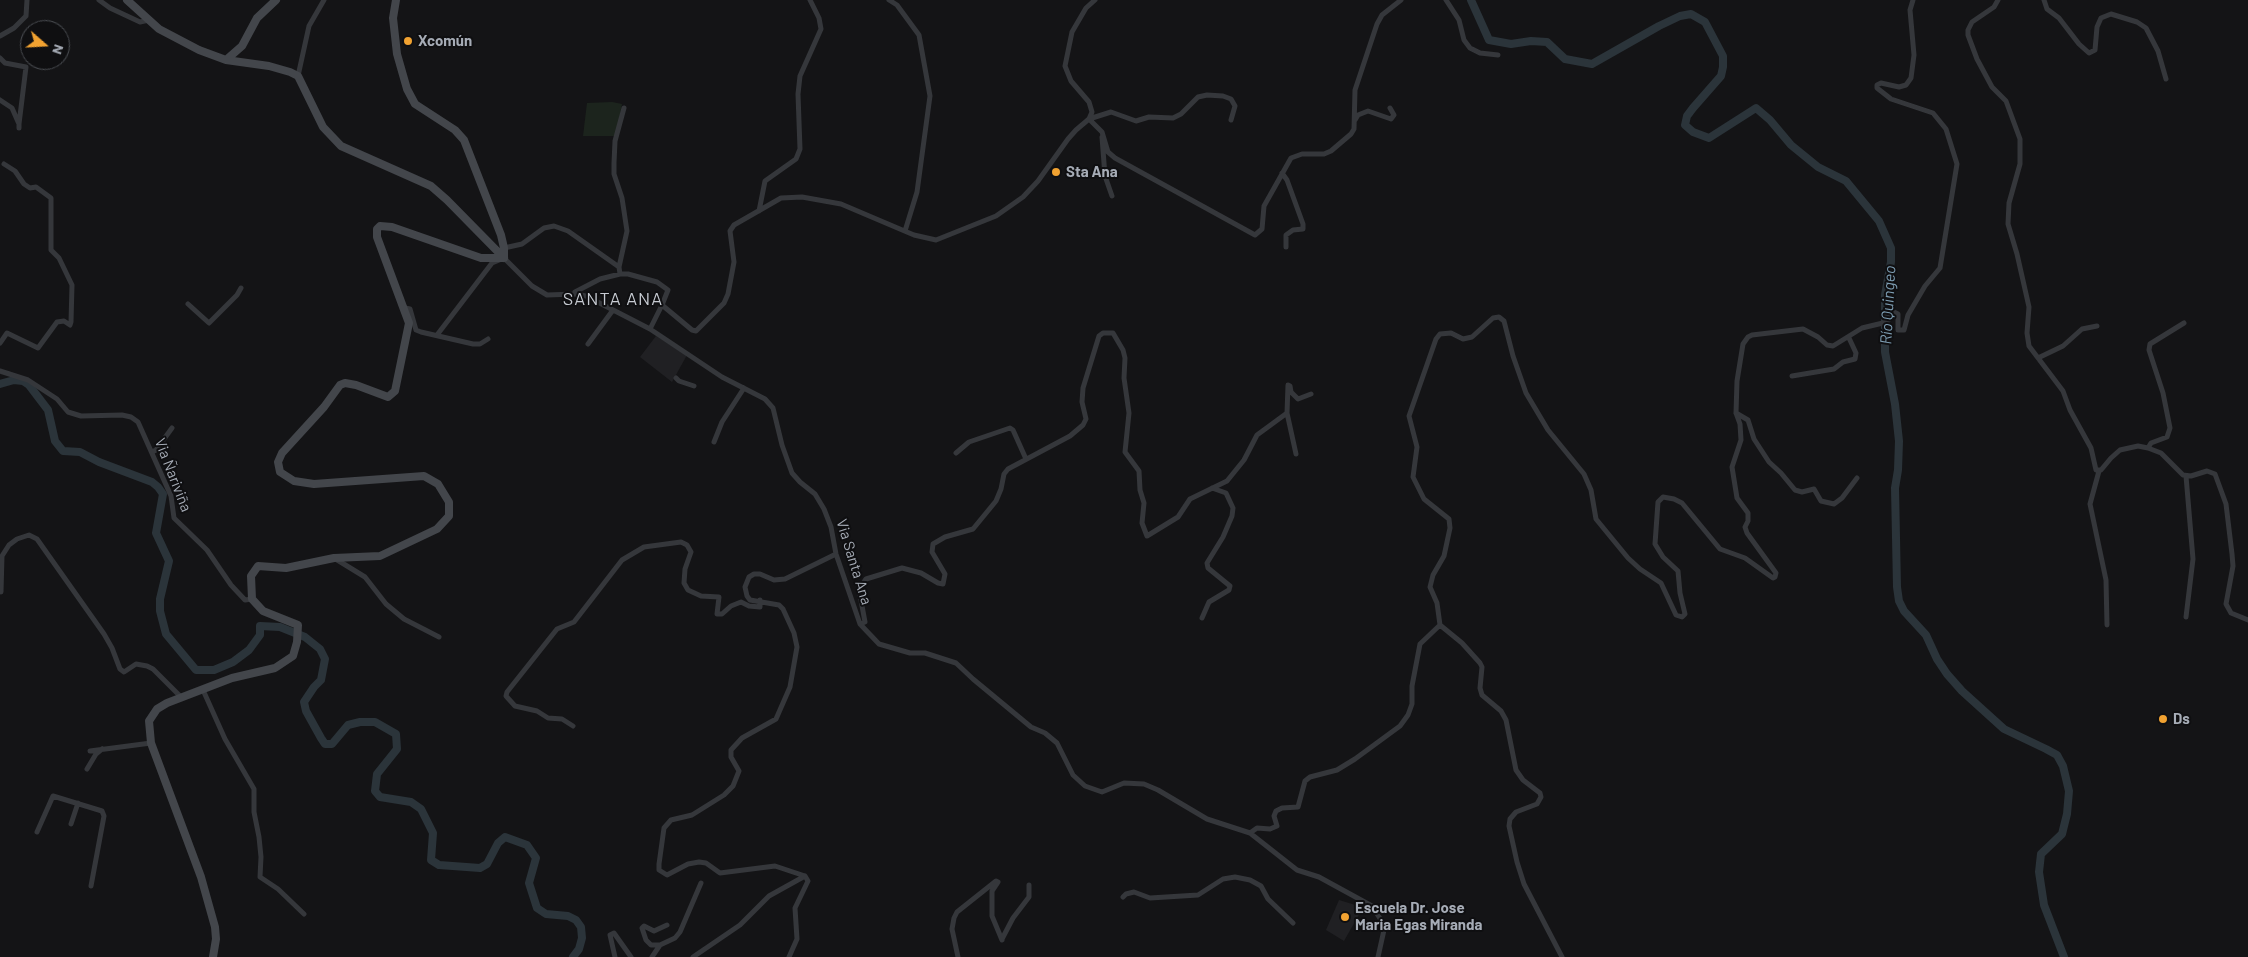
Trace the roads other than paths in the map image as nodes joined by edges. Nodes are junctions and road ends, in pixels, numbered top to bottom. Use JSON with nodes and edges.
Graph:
{"nodes":[{"id":1,"x":26,"y":0,"type":"edge"},
{"id":2,"x":99,"y":0,"type":"edge"},
{"id":3,"x":127,"y":0,"type":"edge"},
{"id":4,"x":276,"y":0,"type":"edge"},
{"id":5,"x":324,"y":0,"type":"edge"},
{"id":6,"x":396,"y":0,"type":"edge"},
{"id":7,"x":810,"y":0,"type":"edge"},
{"id":8,"x":889,"y":0,"type":"edge"},
{"id":9,"x":1095,"y":0,"type":"edge"},
{"id":10,"x":1401,"y":0,"type":"edge"},
{"id":11,"x":1446,"y":0,"type":"edge"},
{"id":12,"x":1913,"y":0,"type":"edge"},
{"id":13,"x":1998,"y":0,"type":"edge"},
{"id":14,"x":2044,"y":0,"type":"edge"},
{"id":15,"x":148,"y":20,"type":"junction"},
{"id":16,"x":0,"y":36,"type":"edge"},
{"id":17,"x":1498,"y":54,"type":"dead end"},
{"id":18,"x":0,"y":58,"type":"edge"},
{"id":19,"x":226,"y":60,"type":"junction"},
{"id":20,"x":298,"y":76,"type":"junction"},
{"id":21,"x":2166,"y":79,"type":"dead end"},
{"id":22,"x":0,"y":100,"type":"edge"},
{"id":23,"x":624,"y":108,"type":"dead end"},
{"id":24,"x":1390,"y":108,"type":"dead end"},
{"id":25,"x":1089,"y":119,"type":"junction"},
{"id":26,"x":1231,"y":120,"type":"dead end"},
{"id":27,"x":1355,"y":120,"type":"junction"},
{"id":28,"x":1102,"y":132,"type":"junction"},
{"id":29,"x":4,"y":164,"type":"dead end"},
{"id":30,"x":1282,"y":173,"type":"junction"},
{"id":31,"x":1112,"y":196,"type":"dead end"},
{"id":32,"x":759,"y":210,"type":"junction"},
{"id":33,"x":905,"y":231,"type":"junction"},
{"id":34,"x":1286,"y":247,"type":"dead end"},
{"id":35,"x":504,"y":248,"type":"junction"},
{"id":36,"x":504,"y":258,"type":"junction"},
{"id":37,"x":619,"y":267,"type":"junction"},
{"id":38,"x":620,"y":274,"type":"junction"},
{"id":39,"x":240,"y":288,"type":"dead end"},
{"id":40,"x":569,"y":294,"type":"junction"},
{"id":41,"x":188,"y":304,"type":"dead end"},
{"id":42,"x":662,"y":305,"type":"junction"},
{"id":43,"x":404,"y":308,"type":"junction"},
{"id":44,"x":613,"y":310,"type":"junction"},
{"id":45,"x":2184,"y":323,"type":"dead end"},
{"id":46,"x":2097,"y":326,"type":"dead end"},
{"id":47,"x":650,"y":329,"type":"junction"},
{"id":48,"x":436,"y":335,"type":"junction"},
{"id":49,"x":1849,"y":338,"type":"junction"},
{"id":50,"x":488,"y":339,"type":"dead end"},
{"id":51,"x":0,"y":343,"type":"edge"},
{"id":52,"x":588,"y":344,"type":"dead end"},
{"id":53,"x":2038,"y":358,"type":"junction"},
{"id":54,"x":0,"y":371,"type":"edge"},
{"id":55,"x":1792,"y":376,"type":"dead end"},
{"id":56,"x":676,"y":378,"type":"dead end"},
{"id":57,"x":694,"y":386,"type":"dead end"},
{"id":58,"x":744,"y":388,"type":"junction"},
{"id":59,"x":1311,"y":394,"type":"dead end"},
{"id":60,"x":1287,"y":413,"type":"junction"},
{"id":61,"x":1736,"y":413,"type":"junction"},
{"id":62,"x":172,"y":428,"type":"dead end"},
{"id":63,"x":714,"y":442,"type":"dead end"},
{"id":64,"x":2148,"y":448,"type":"junction"},
{"id":65,"x":152,"y":452,"type":"junction"},
{"id":66,"x":956,"y":453,"type":"dead end"},
{"id":67,"x":1296,"y":454,"type":"dead end"},
{"id":68,"x":1026,"y":459,"type":"junction"},
{"id":69,"x":2099,"y":471,"type":"junction"},
{"id":70,"x":2186,"y":476,"type":"junction"},
{"id":71,"x":1857,"y":478,"type":"dead end"},
{"id":72,"x":1211,"y":488,"type":"junction"},
{"id":73,"x":836,"y":554,"type":"junction"},
{"id":74,"x":1,"y":557,"type":"edge"},
{"id":75,"x":334,"y":558,"type":"junction"},
{"id":76,"x":1,"y":592,"type":"edge"},
{"id":77,"x":252,"y":599,"type":"junction"},
{"id":78,"x":760,"y":600,"type":"junction"},
{"id":79,"x":2186,"y":617,"type":"dead end"},
{"id":80,"x":1202,"y":618,"type":"dead end"},
{"id":81,"x":2248,"y":620,"type":"edge"},
{"id":82,"x":860,"y":624,"type":"junction"},
{"id":83,"x":2107,"y":624,"type":"dead end"},
{"id":84,"x":1440,"y":625,"type":"junction"},
{"id":85,"x":439,"y":637,"type":"dead end"},
{"id":86,"x":203,"y":690,"type":"junction"},
{"id":87,"x":182,"y":698,"type":"junction"},
{"id":88,"x":573,"y":726,"type":"dead end"},
{"id":89,"x":151,"y":743,"type":"junction"},
{"id":90,"x":102,"y":749,"type":"junction"},
{"id":91,"x":90,"y":751,"type":"dead end"},
{"id":92,"x":87,"y":769,"type":"dead end"},
{"id":93,"x":78,"y":803,"type":"junction"},
{"id":94,"x":71,"y":824,"type":"dead end"},
{"id":95,"x":37,"y":832,"type":"dead end"},
{"id":96,"x":1250,"y":833,"type":"junction"},
{"id":97,"x":805,"y":876,"type":"junction"},
{"id":98,"x":701,"y":883,"type":"dead end"},
{"id":99,"x":1029,"y":885,"type":"dead end"},
{"id":100,"x":91,"y":886,"type":"dead end"},
{"id":101,"x":1123,"y":897,"type":"dead end"},
{"id":102,"x":304,"y":914,"type":"dead end"},
{"id":103,"x":1293,"y":923,"type":"dead end"},
{"id":104,"x":667,"y":925,"type":"dead end"},
{"id":105,"x":660,"y":945,"type":"junction"},
{"id":106,"x":213,"y":957,"type":"edge"},
{"id":107,"x":615,"y":957,"type":"edge"},
{"id":108,"x":631,"y":957,"type":"edge"},
{"id":109,"x":652,"y":957,"type":"edge"},
{"id":110,"x":693,"y":957,"type":"edge"},
{"id":111,"x":788,"y":957,"type":"edge"},
{"id":112,"x":958,"y":957,"type":"edge"},
{"id":113,"x":1378,"y":957,"type":"edge"},
{"id":114,"x":1562,"y":957,"type":"edge"}],
"edges":[{"from":1,"to":16,"type":"street"},
{"from":2,"to":15,"type":"street"},
{"from":3,"to":15,"type":"street"},
{"from":4,"to":19,"type":"street"},
{"from":5,"to":20,"type":"street"},
{"from":6,"to":35,"type":"street"},
{"from":7,"to":32,"type":"street"},
{"from":8,"to":33,"type":"street"},
{"from":9,"to":25,"type":"street"},
{"from":10,"to":27,"type":"street"},
{"from":11,"to":17,"type":"street"},
{"from":12,"to":49,"type":"street"},
{"from":13,"to":53,"type":"street"},
{"from":14,"to":21,"type":"street"},
{"from":15,"to":19,"type":"street"},
{"from":18,"to":22,"type":"street"},
{"from":19,"to":20,"type":"street"},
{"from":20,"to":36,"type":"street"},
{"from":23,"to":37,"type":"street"},
{"from":24,"to":27,"type":"street"},
{"from":25,"to":26,"type":"street"},
{"from":25,"to":28,"type":"street"},
{"from":25,"to":33,"type":"street"},
{"from":27,"to":30,"type":"street"},
{"from":28,"to":30,"type":"street"},
{"from":28,"to":31,"type":"street"},
{"from":29,"to":51,"type":"street"},
{"from":30,"to":34,"type":"street"},
{"from":32,"to":33,"type":"street"},
{"from":32,"to":42,"type":"street"},
{"from":35,"to":36,"type":"street"},
{"from":35,"to":37,"type":"street"},
{"from":36,"to":40,"type":"street","name":"Via Santa Ana"},
{"from":36,"to":43,"type":"street"},
{"from":36,"to":48,"type":"street"},
{"from":37,"to":38,"type":"street"},
{"from":38,"to":40,"type":"street"},
{"from":38,"to":42,"type":"street"},
{"from":39,"to":41,"type":"street"},
{"from":40,"to":44,"type":"street","name":"Via Santa Ana"},
{"from":42,"to":47,"type":"street"},
{"from":43,"to":48,"type":"street"},
{"from":43,"to":75,"type":"street"},
{"from":44,"to":47,"type":"street","name":"Via Santa Ana"},
{"from":44,"to":52,"type":"street"},
{"from":45,"to":64,"type":"street"},
{"from":46,"to":53,"type":"street"},
{"from":47,"to":58,"type":"street","name":"Via Santa Ana"},
{"from":48,"to":50,"type":"street"},
{"from":49,"to":55,"type":"street"},
{"from":49,"to":61,"type":"street"},
{"from":53,"to":69,"type":"street"},
{"from":54,"to":65,"type":"street","name":"Via Ñariviña"},
{"from":56,"to":57,"type":"street"},
{"from":58,"to":63,"type":"street"},
{"from":58,"to":73,"type":"street","name":"Via Santa Ana"},
{"from":59,"to":60,"type":"street"},
{"from":60,"to":67,"type":"street"},
{"from":60,"to":72,"type":"street"},
{"from":61,"to":71,"type":"street"},
{"from":61,"to":84,"type":"street"},
{"from":62,"to":65,"type":"street"},
{"from":64,"to":69,"type":"street"},
{"from":64,"to":70,"type":"street"},
{"from":65,"to":77,"type":"street","name":"Via Ñariviña"},
{"from":66,"to":68,"type":"street"},
{"from":68,"to":72,"type":"street"},
{"from":68,"to":82,"type":"street"},
{"from":69,"to":83,"type":"street"},
{"from":70,"to":79,"type":"street"},
{"from":70,"to":81,"type":"street"},
{"from":72,"to":80,"type":"street"},
{"from":73,"to":78,"type":"street"},
{"from":73,"to":82,"type":"street","name":"Via Santa Ana"},
{"from":74,"to":76,"type":"street"},
{"from":74,"to":87,"type":"street"},
{"from":75,"to":77,"type":"street"},
{"from":75,"to":85,"type":"street"},
{"from":77,"to":86,"type":"street"},
{"from":78,"to":88,"type":"street"},
{"from":78,"to":97,"type":"street"},
{"from":82,"to":96,"type":"street","name":"Via Santa Ana"},
{"from":84,"to":96,"type":"street"},
{"from":84,"to":114,"type":"street"},
{"from":86,"to":87,"type":"street"},
{"from":86,"to":102,"type":"street"},
{"from":87,"to":89,"type":"street"},
{"from":89,"to":90,"type":"street"},
{"from":89,"to":106,"type":"street"},
{"from":90,"to":91,"type":"street"},
{"from":90,"to":92,"type":"street"},
{"from":93,"to":94,"type":"street"},
{"from":93,"to":95,"type":"street"},
{"from":93,"to":100,"type":"street"},
{"from":96,"to":113,"type":"street","name":"Via Santa Ana"},
{"from":97,"to":110,"type":"street"},
{"from":97,"to":111,"type":"street"},
{"from":98,"to":105,"type":"street"},
{"from":99,"to":112,"type":"street"},
{"from":101,"to":103,"type":"street"},
{"from":104,"to":105,"type":"street"},
{"from":105,"to":109,"type":"street"},
{"from":107,"to":108,"type":"street"}]}
